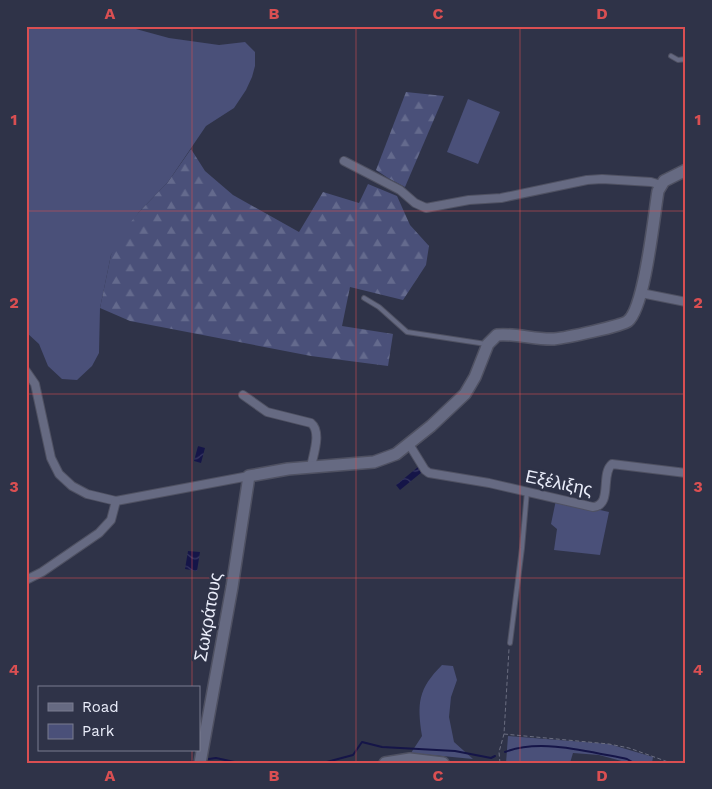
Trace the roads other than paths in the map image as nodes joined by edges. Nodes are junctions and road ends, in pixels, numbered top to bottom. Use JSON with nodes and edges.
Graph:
{"nodes":[{"id":1,"x":671,"y":56,"type":"dead end"},
{"id":2,"x":686,"y":59,"type":"edge"},
{"id":3,"x":344,"y":161,"type":"dead end"},
{"id":4,"x":686,"y":170,"type":"edge"},
{"id":5,"x":661,"y":186,"type":"junction"},
{"id":6,"x":641,"y":293,"type":"junction"},
{"id":7,"x":364,"y":298,"type":"dead end"},
{"id":8,"x":686,"y":302,"type":"edge"},
{"id":9,"x":488,"y":344,"type":"junction"},
{"id":10,"x":26,"y":371,"type":"edge"},
{"id":11,"x":243,"y":395,"type":"dead end"},
{"id":12,"x":409,"y":444,"type":"junction"},
{"id":13,"x":311,"y":467,"type":"junction"},
{"id":14,"x":686,"y":473,"type":"edge"},
{"id":15,"x":249,"y":476,"type":"junction"},
{"id":16,"x":527,"y":491,"type":"junction"},
{"id":17,"x":116,"y":501,"type":"junction"},
{"id":18,"x":26,"y":580,"type":"edge"},
{"id":19,"x":510,"y":644,"type":"road end"},
{"id":20,"x":200,"y":763,"type":"edge"},
{"id":21,"x":385,"y":763,"type":"edge"},
{"id":22,"x":443,"y":763,"type":"edge"}],
"edges":[{"from":1,"to":2,"type":"lane"},
{"from":3,"to":5,"type":"street"},
{"from":4,"to":5,"type":"street"},
{"from":5,"to":6,"type":"street"},
{"from":6,"to":8,"type":"street"},
{"from":6,"to":9,"type":"street"},
{"from":7,"to":9,"type":"lane"},
{"from":9,"to":12,"type":"street"},
{"from":10,"to":17,"type":"street"},
{"from":11,"to":13,"type":"street"},
{"from":12,"to":13,"type":"street"},
{"from":12,"to":16,"type":"street","name":"Εξέλιξης"},
{"from":13,"to":15,"type":"street"},
{"from":14,"to":16,"type":"street","name":"Εξέλιξης"},
{"from":15,"to":17,"type":"street"},
{"from":15,"to":20,"type":"street","name":"Σωκράτους"},
{"from":16,"to":19,"type":"lane"},
{"from":17,"to":18,"type":"street"},
{"from":21,"to":22,"type":"street"}]}
